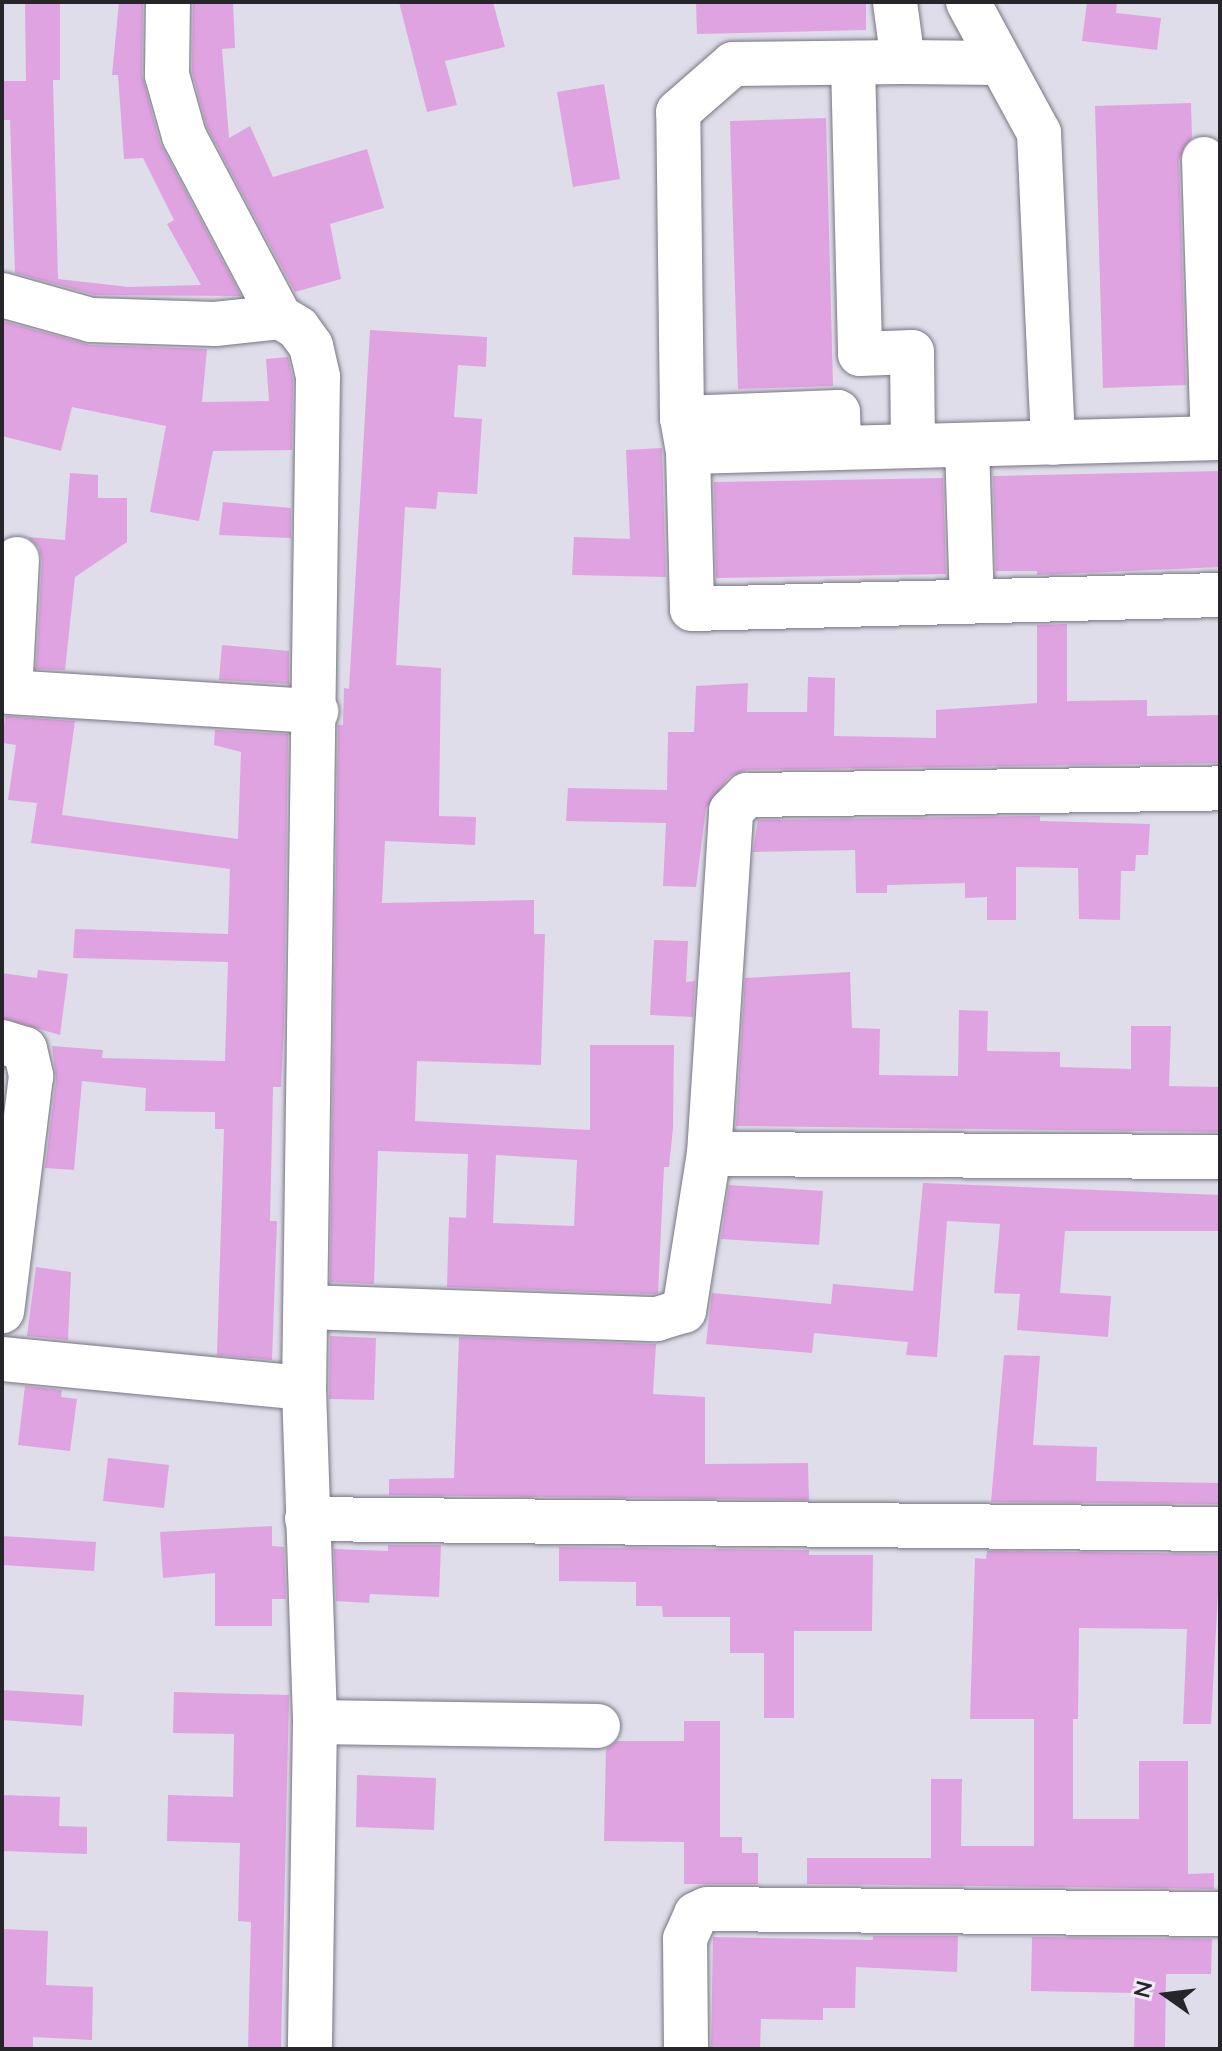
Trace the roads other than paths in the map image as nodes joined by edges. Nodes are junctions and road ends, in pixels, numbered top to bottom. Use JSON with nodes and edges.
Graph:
{"nodes":[{"id":1,"x":168,"y":2,"type":"edge"},
{"id":2,"x":895,"y":2,"type":"edge"},
{"id":3,"x":968,"y":2,"type":"edge"},
{"id":4,"x":903,"y":62,"type":"junction"},
{"id":5,"x":853,"y":63,"type":"junction"},
{"id":6,"x":1001,"y":63,"type":"junction"},
{"id":7,"x":1204,"y":159,"type":"dead end"},
{"id":8,"x":2,"y":295,"type":"edge"},
{"id":9,"x":280,"y":317,"type":"junction"},
{"id":10,"x":685,"y":435,"type":"junction"},
{"id":11,"x":1217,"y":438,"type":"edge"},
{"id":12,"x":1053,"y":443,"type":"junction"},
{"id":13,"x":913,"y":446,"type":"junction"},
{"id":14,"x":967,"y":446,"type":"junction"},
{"id":15,"x":17,"y":559,"type":"dead end"},
{"id":16,"x":1220,"y":595,"type":"edge"},
{"id":17,"x":972,"y":601,"type":"junction"},
{"id":18,"x":6,"y":692,"type":"edge"},
{"id":19,"x":316,"y":711,"type":"junction"},
{"id":20,"x":1220,"y":788,"type":"edge"},
{"id":21,"x":2,"y":1042,"type":"edge"},
{"id":22,"x":709,"y":1154,"type":"junction"},
{"id":23,"x":1220,"y":1157,"type":"edge"},
{"id":24,"x":306,"y":1307,"type":"junction"},
{"id":25,"x":2,"y":1311,"type":"edge"},
{"id":26,"x":2,"y":1359,"type":"edge"},
{"id":27,"x":304,"y":1388,"type":"junction"},
{"id":28,"x":307,"y":1519,"type":"junction"},
{"id":29,"x":1220,"y":1529,"type":"edge"},
{"id":30,"x":315,"y":1722,"type":"junction"},
{"id":31,"x":598,"y":1726,"type":"dead end"},
{"id":32,"x":1220,"y":1914,"type":"edge"},
{"id":33,"x":310,"y":2049,"type":"edge"},
{"id":34,"x":686,"y":2049,"type":"edge"}],
"edges":[{"from":1,"to":9,"type":"lane"},
{"from":2,"to":4,"type":"lane"},
{"from":3,"to":6,"type":"lane"},
{"from":4,"to":5,"type":"lane"},
{"from":4,"to":6,"type":"lane"},
{"from":5,"to":10,"type":"lane"},
{"from":5,"to":13,"type":"lane"},
{"from":6,"to":12,"type":"lane"},
{"from":7,"to":11,"type":"lane"},
{"from":8,"to":9,"type":"lane"},
{"from":9,"to":19,"type":"lane"},
{"from":10,"to":13,"type":"lane"},
{"from":10,"to":17,"type":"lane"},
{"from":11,"to":12,"type":"lane"},
{"from":12,"to":14,"type":"lane"},
{"from":13,"to":14,"type":"lane"},
{"from":14,"to":17,"type":"lane"},
{"from":15,"to":18,"type":"lane"},
{"from":16,"to":17,"type":"lane"},
{"from":18,"to":19,"type":"lane"},
{"from":19,"to":24,"type":"lane"},
{"from":20,"to":22,"type":"lane"},
{"from":21,"to":25,"type":"lane"},
{"from":22,"to":23,"type":"lane"},
{"from":22,"to":24,"type":"lane"},
{"from":24,"to":27,"type":"lane"},
{"from":26,"to":27,"type":"lane"},
{"from":27,"to":28,"type":"lane"},
{"from":28,"to":29,"type":"lane"},
{"from":28,"to":30,"type":"lane"},
{"from":30,"to":31,"type":"lane"},
{"from":30,"to":33,"type":"lane"},
{"from":32,"to":34,"type":"lane"}]}
